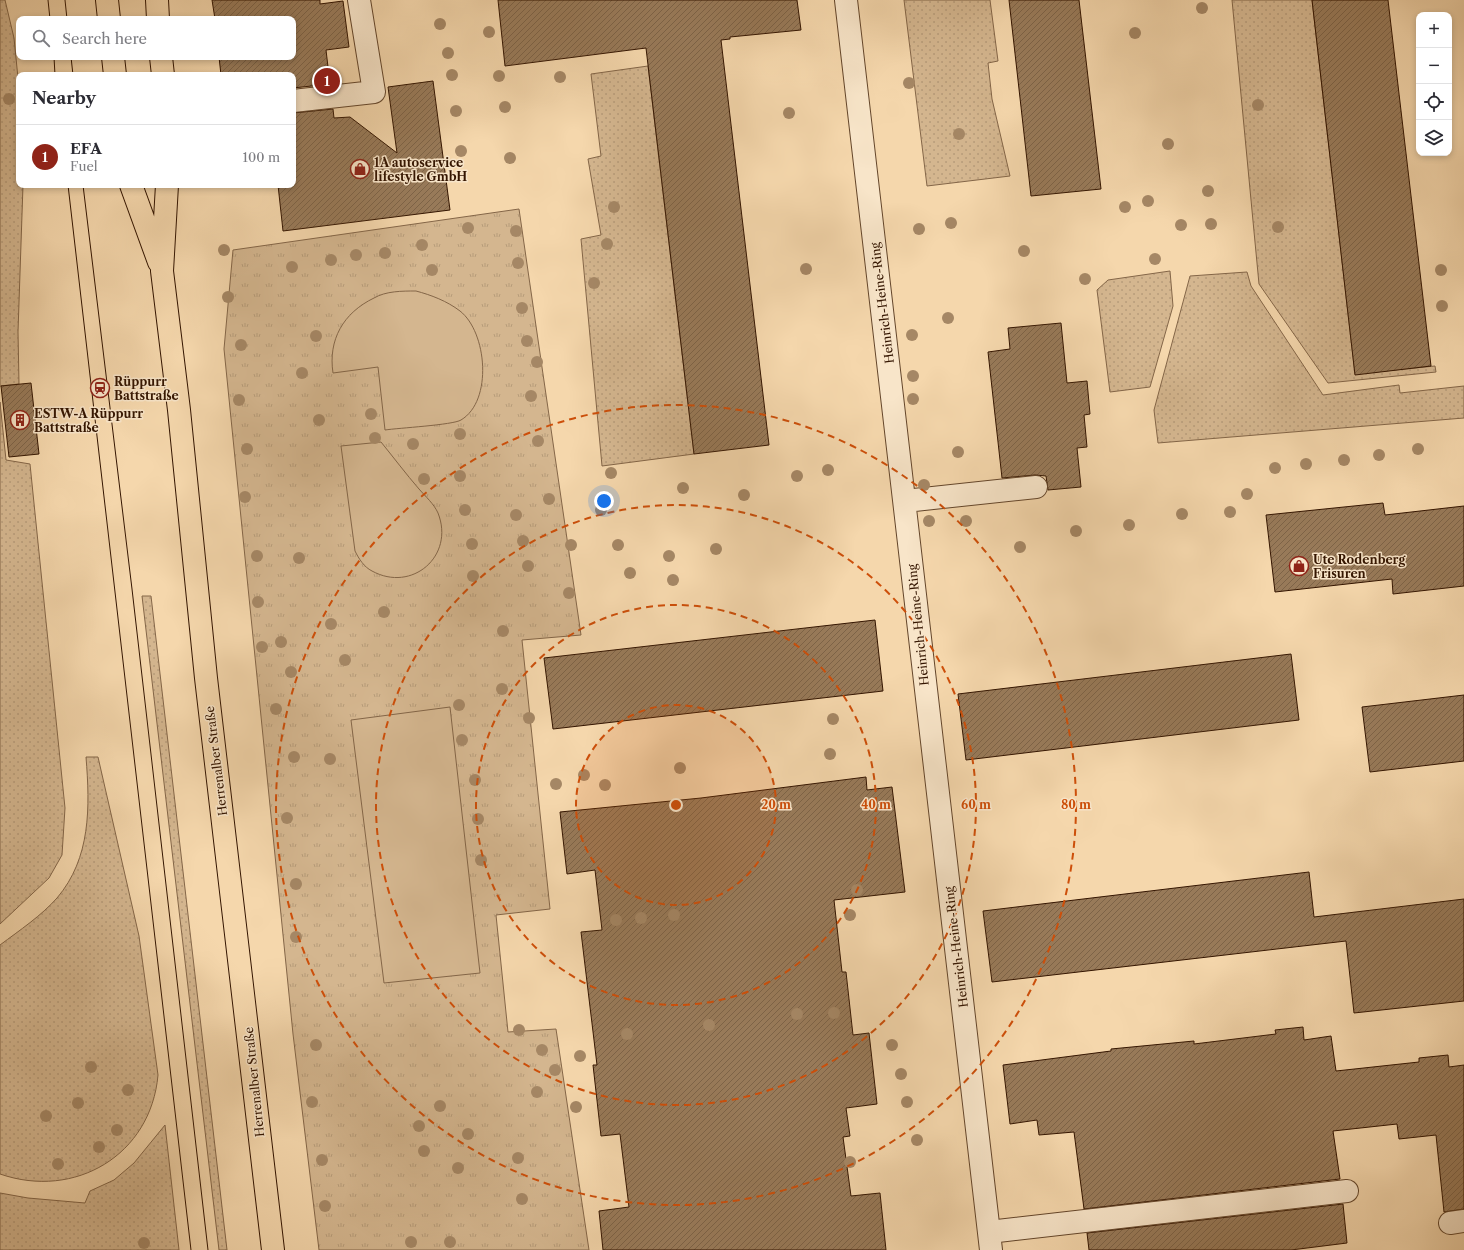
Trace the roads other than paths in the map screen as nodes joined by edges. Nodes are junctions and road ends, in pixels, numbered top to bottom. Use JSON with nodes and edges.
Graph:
{"nodes":[{"id":1,"x":107,"y":0,"type":"edge"},
{"id":2,"x":157,"y":0,"type":"edge"},
{"id":3,"x":359,"y":0,"type":"edge"},
{"id":4,"x":846,"y":0,"type":"edge"},
{"id":5,"x":109,"y":16,"type":"edge"},
{"id":6,"x":158,"y":16,"type":"edge"},
{"id":7,"x":113,"y":60,"type":"edge"},
{"id":8,"x":161,"y":60,"type":"edge"},
{"id":9,"x":115,"y":72,"type":"edge"},
{"id":10,"x":163,"y":72,"type":"edge"},
{"id":11,"x":296,"y":101,"type":"edge"},
{"id":12,"x":132,"y":188,"type":"edge"},
{"id":13,"x":167,"y":188,"type":"edge"},
{"id":14,"x":162,"y":271,"type":"junction"},
{"id":15,"x":1036,"y":488,"type":"dead end"},
{"id":16,"x":905,"y":501,"type":"junction"},
{"id":17,"x":1347,"y":1191,"type":"dead end"},
{"id":18,"x":990,"y":1241,"type":"edge"},
{"id":19,"x":273,"y":1250,"type":"edge"}],
"edges":[{"from":1,"to":5,"type":"main road"},
{"from":2,"to":6,"type":"main road"},
{"from":3,"to":11,"type":"street"},
{"from":4,"to":16,"type":"street","name":"Heinrich-Heine-Ring"},
{"from":7,"to":9,"type":"main road"},
{"from":8,"to":10,"type":"main road"},
{"from":12,"to":14,"type":"main road","name":"Herrenalber Straße"},
{"from":13,"to":14,"type":"main road","name":"Herrenalber Straße"},
{"from":14,"to":19,"type":"main road","name":"Herrenalber Straße"},
{"from":15,"to":16,"type":"street"},
{"from":16,"to":18,"type":"street","name":"Heinrich-Heine-Ring"},
{"from":17,"to":18,"type":"street"}]}
